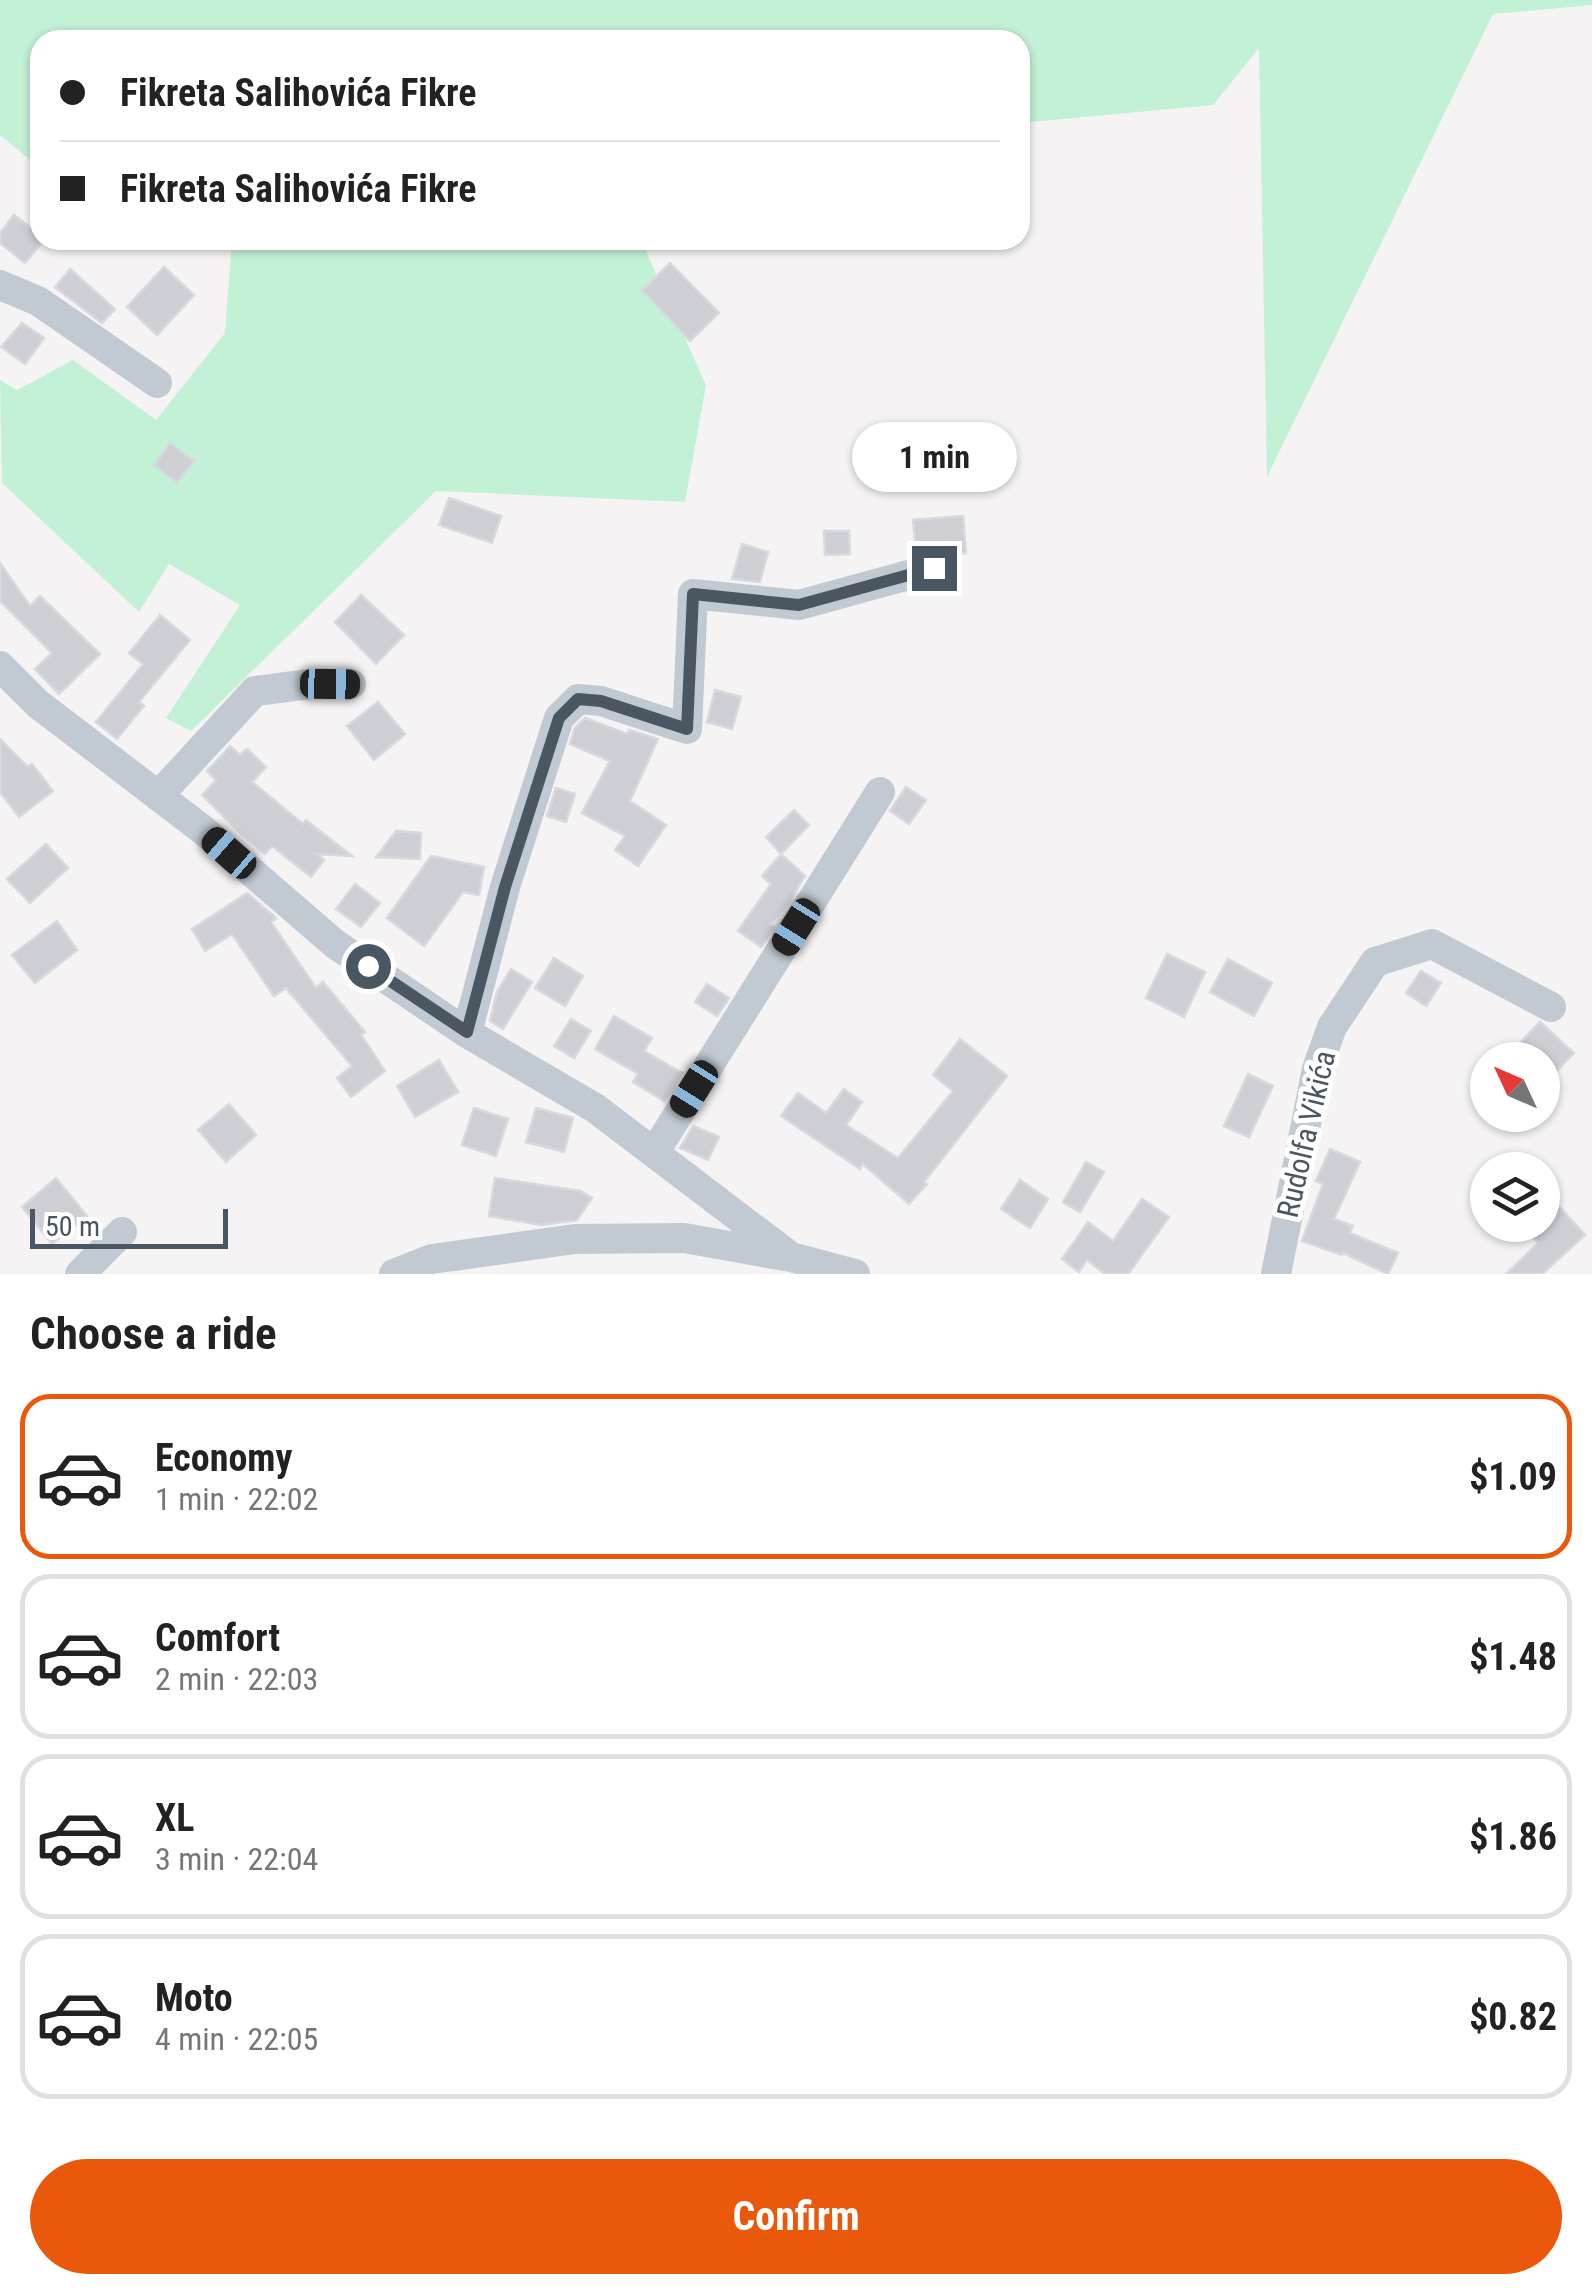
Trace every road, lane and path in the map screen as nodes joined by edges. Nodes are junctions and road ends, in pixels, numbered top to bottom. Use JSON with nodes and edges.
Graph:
{"nodes":[{"id":1,"x":0,"y":284,"type":"edge"},
{"id":2,"x":156,"y":383,"type":"dead end"},
{"id":3,"x":934,"y":568,"type":"dead end"},
{"id":4,"x":0,"y":666,"type":"edge"},
{"id":5,"x":351,"y":684,"type":"dead end"},
{"id":6,"x":880,"y":792,"type":"dead end"},
{"id":7,"x":158,"y":796,"type":"junction"},
{"id":8,"x":1551,"y":1008,"type":"dead end"},
{"id":9,"x":467,"y":1032,"type":"junction"},
{"id":10,"x":654,"y":1153,"type":"junction"},
{"id":11,"x":122,"y":1232,"type":"dead end"},
{"id":12,"x":791,"y":1257,"type":"junction"},
{"id":13,"x":80,"y":1274,"type":"edge"},
{"id":14,"x":394,"y":1274,"type":"edge"},
{"id":15,"x":855,"y":1274,"type":"edge"},
{"id":16,"x":1276,"y":1274,"type":"edge"}],
"edges":[{"from":1,"to":2,"type":"street"},
{"from":3,"to":9,"type":"street"},
{"from":4,"to":7,"type":"street"},
{"from":5,"to":7,"type":"street"},
{"from":6,"to":10,"type":"street"},
{"from":7,"to":9,"type":"street"},
{"from":8,"to":16,"type":"street","name":"Rudolfa Vikića"},
{"from":9,"to":10,"type":"street"},
{"from":10,"to":12,"type":"street"},
{"from":11,"to":13,"type":"street"},
{"from":12,"to":14,"type":"street"},
{"from":12,"to":15,"type":"street"}]}
